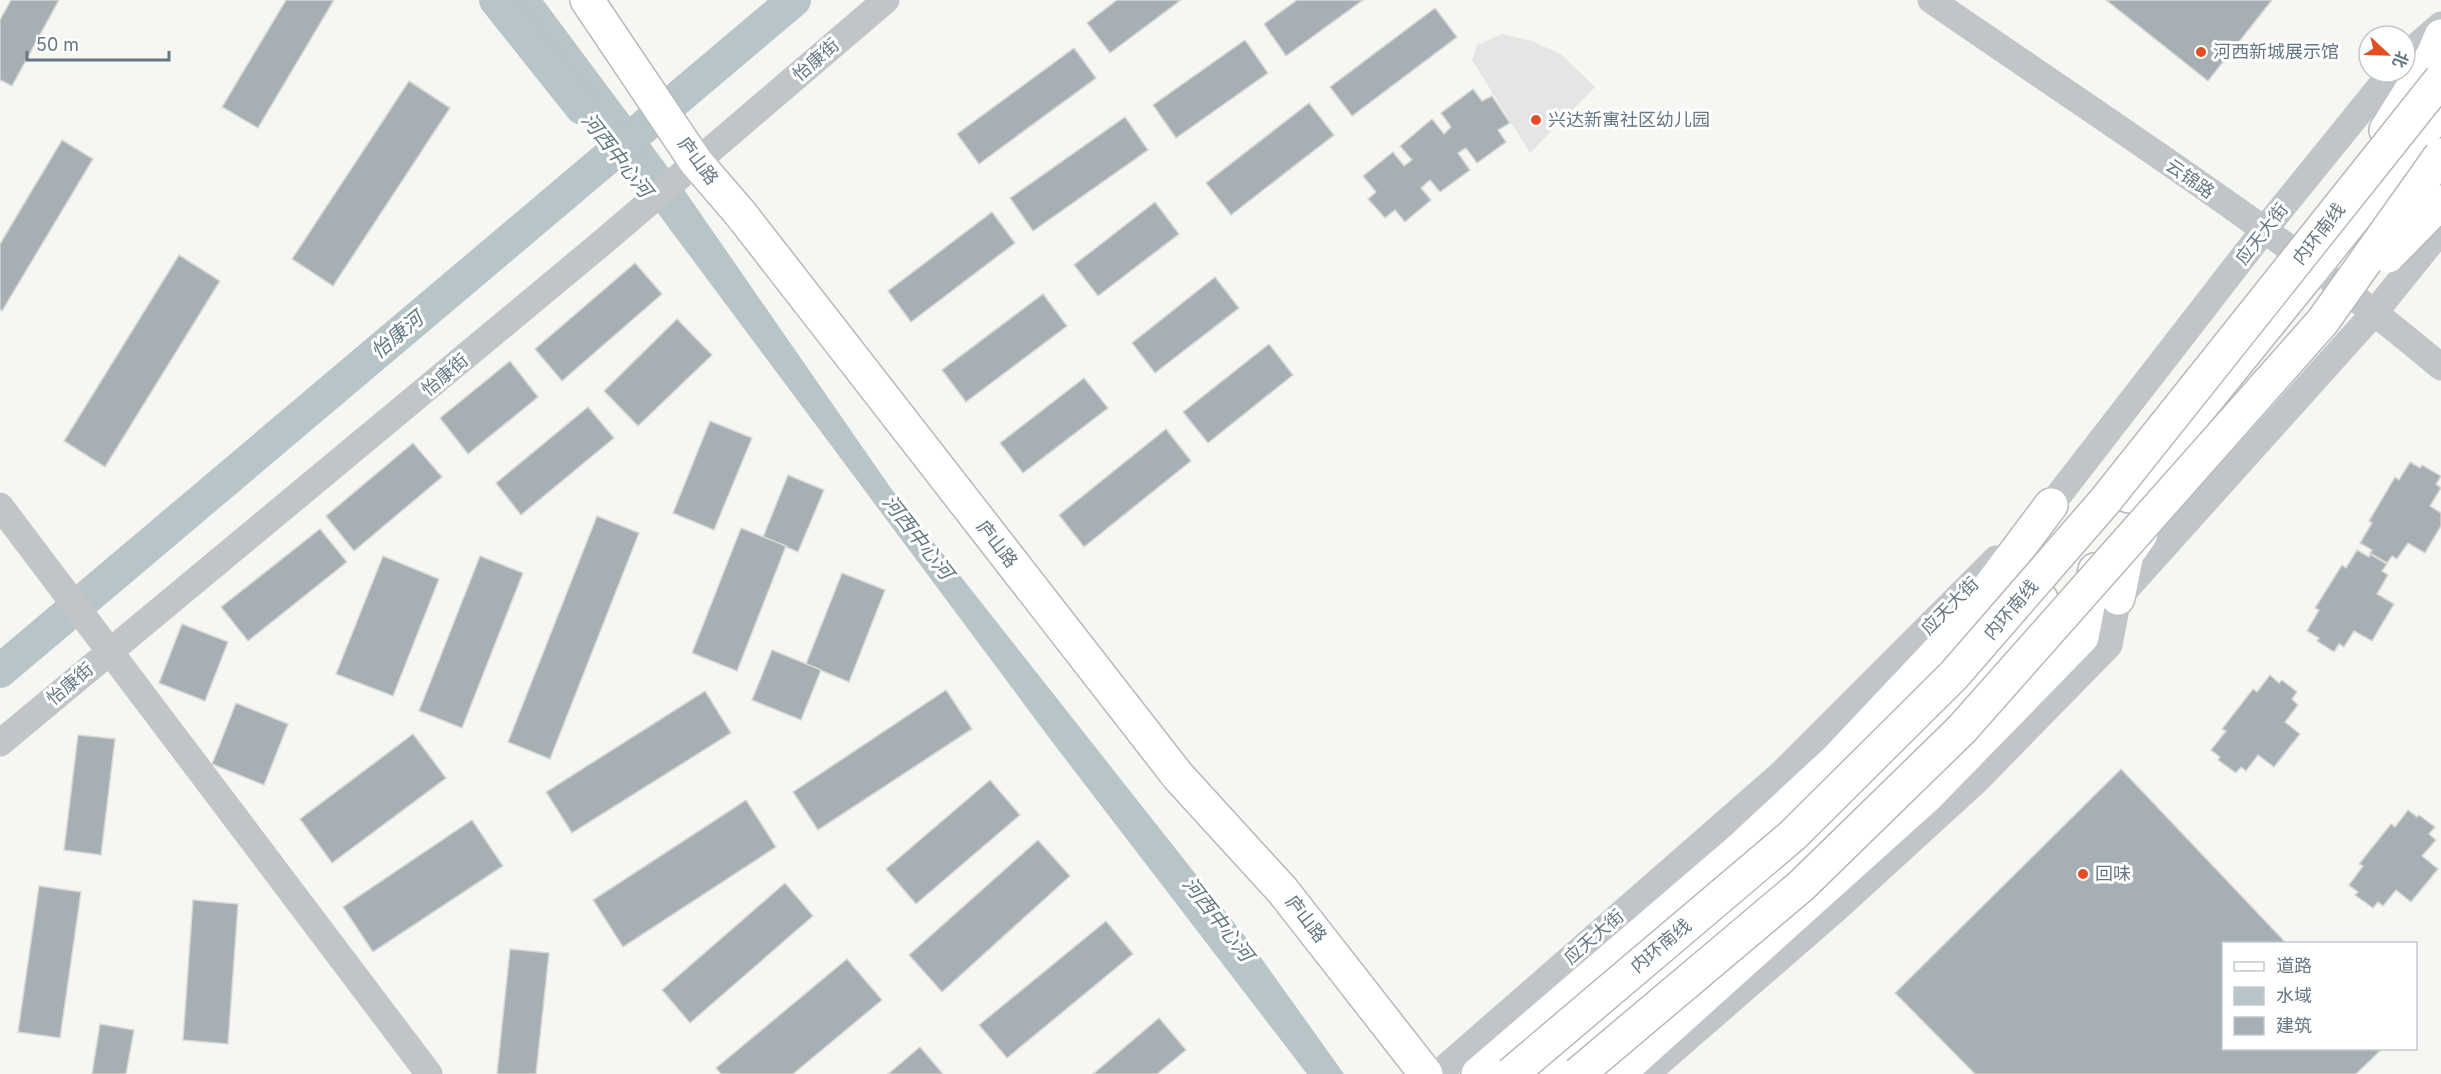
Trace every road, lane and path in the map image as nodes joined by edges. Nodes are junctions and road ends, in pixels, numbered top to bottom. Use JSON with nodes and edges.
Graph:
{"nodes":[{"id":1,"x":587,"y":0,"type":"edge"},
{"id":2,"x":886,"y":0,"type":"edge"},
{"id":3,"x":1931,"y":0,"type":"edge"},
{"id":4,"x":2441,"y":25,"type":"edge"},
{"id":5,"x":2441,"y":36,"type":"edge"},
{"id":6,"x":2417,"y":46,"type":"edge"},
{"id":7,"x":2441,"y":79,"type":"edge"},
{"id":8,"x":2382,"y":84,"type":"edge"},
{"id":9,"x":2441,"y":110,"type":"edge"},
{"id":10,"x":2441,"y":134,"type":"edge"},
{"id":11,"x":2441,"y":155,"type":"edge"},
{"id":12,"x":687,"y":165,"type":"junction"},
{"id":13,"x":2441,"y":202,"type":"edge"},
{"id":14,"x":2264,"y":230,"type":"junction"},
{"id":15,"x":2441,"y":230,"type":"edge"},
{"id":16,"x":2320,"y":232,"type":"junction"},
{"id":17,"x":2322,"y":272,"type":"junction"},
{"id":18,"x":2375,"y":312,"type":"junction"},
{"id":19,"x":2323,"y":321,"type":"junction"},
{"id":20,"x":2441,"y":367,"type":"edge"},
{"id":21,"x":2051,"y":505,"type":"junction"},
{"id":22,"x":0,"y":506,"type":"edge"},
{"id":23,"x":2099,"y":552,"type":"junction"},
{"id":24,"x":2118,"y":598,"type":"junction"},
{"id":25,"x":108,"y":652,"type":"junction"},
{"id":26,"x":0,"y":743,"type":"edge"},
{"id":27,"x":429,"y":1074,"type":"edge"},
{"id":28,"x":1426,"y":1074,"type":"edge"},
{"id":29,"x":1438,"y":1074,"type":"edge"},
{"id":30,"x":1478,"y":1074,"type":"edge"},
{"id":31,"x":1511,"y":1074,"type":"edge"},
{"id":32,"x":1539,"y":1074,"type":"edge"},
{"id":33,"x":1559,"y":1074,"type":"edge"},
{"id":34,"x":1578,"y":1074,"type":"edge"},
{"id":35,"x":1618,"y":1074,"type":"edge"},
{"id":36,"x":1646,"y":1074,"type":"edge"}],
"edges":[{"from":1,"to":12,"type":"main road","name":"庐山路"},
{"from":2,"to":12,"type":"street","name":"怡康街"},
{"from":3,"to":14,"type":"street","name":"云锦路"},
{"from":4,"to":6,"type":"street"},
{"from":5,"to":16,"type":"main road","bridge":true},
{"from":7,"to":16,"type":"main road","name":"内环南线","bridge":true},
{"from":8,"to":14,"type":"street","name":"应天大街"},
{"from":9,"to":17,"type":"main road"},
{"from":10,"to":17,"type":"main road"},
{"from":11,"to":19,"type":"main road","bridge":true},
{"from":12,"to":25,"type":"street","name":"怡康街"},
{"from":12,"to":28,"type":"main road","name":"庐山路"},
{"from":13,"to":19,"type":"main road","bridge":true},
{"from":14,"to":17,"type":"street","name":"云锦路"},
{"from":14,"to":21,"type":"street","name":"应天大街"},
{"from":15,"to":18,"type":"street"},
{"from":16,"to":31,"type":"main road","name":"内环南线","bridge":true},
{"from":17,"to":18,"type":"street","name":"云锦路"},
{"from":17,"to":23,"type":"main road"},
{"from":17,"to":24,"type":"main road"},
{"from":17,"to":32,"type":"main road"},
{"from":18,"to":20,"type":"street","name":"云锦路"},
{"from":18,"to":24,"type":"street"},
{"from":19,"to":34,"type":"main road","bridge":true},
{"from":21,"to":29,"type":"street","name":"应天大街"},
{"from":21,"to":30,"type":"main road"},
{"from":22,"to":25,"type":"street"},
{"from":23,"to":33,"type":"main road"},
{"from":23,"to":35,"type":"main road"},
{"from":24,"to":36,"type":"street"},
{"from":25,"to":26,"type":"street","name":"怡康街"},
{"from":25,"to":27,"type":"street"}]}
